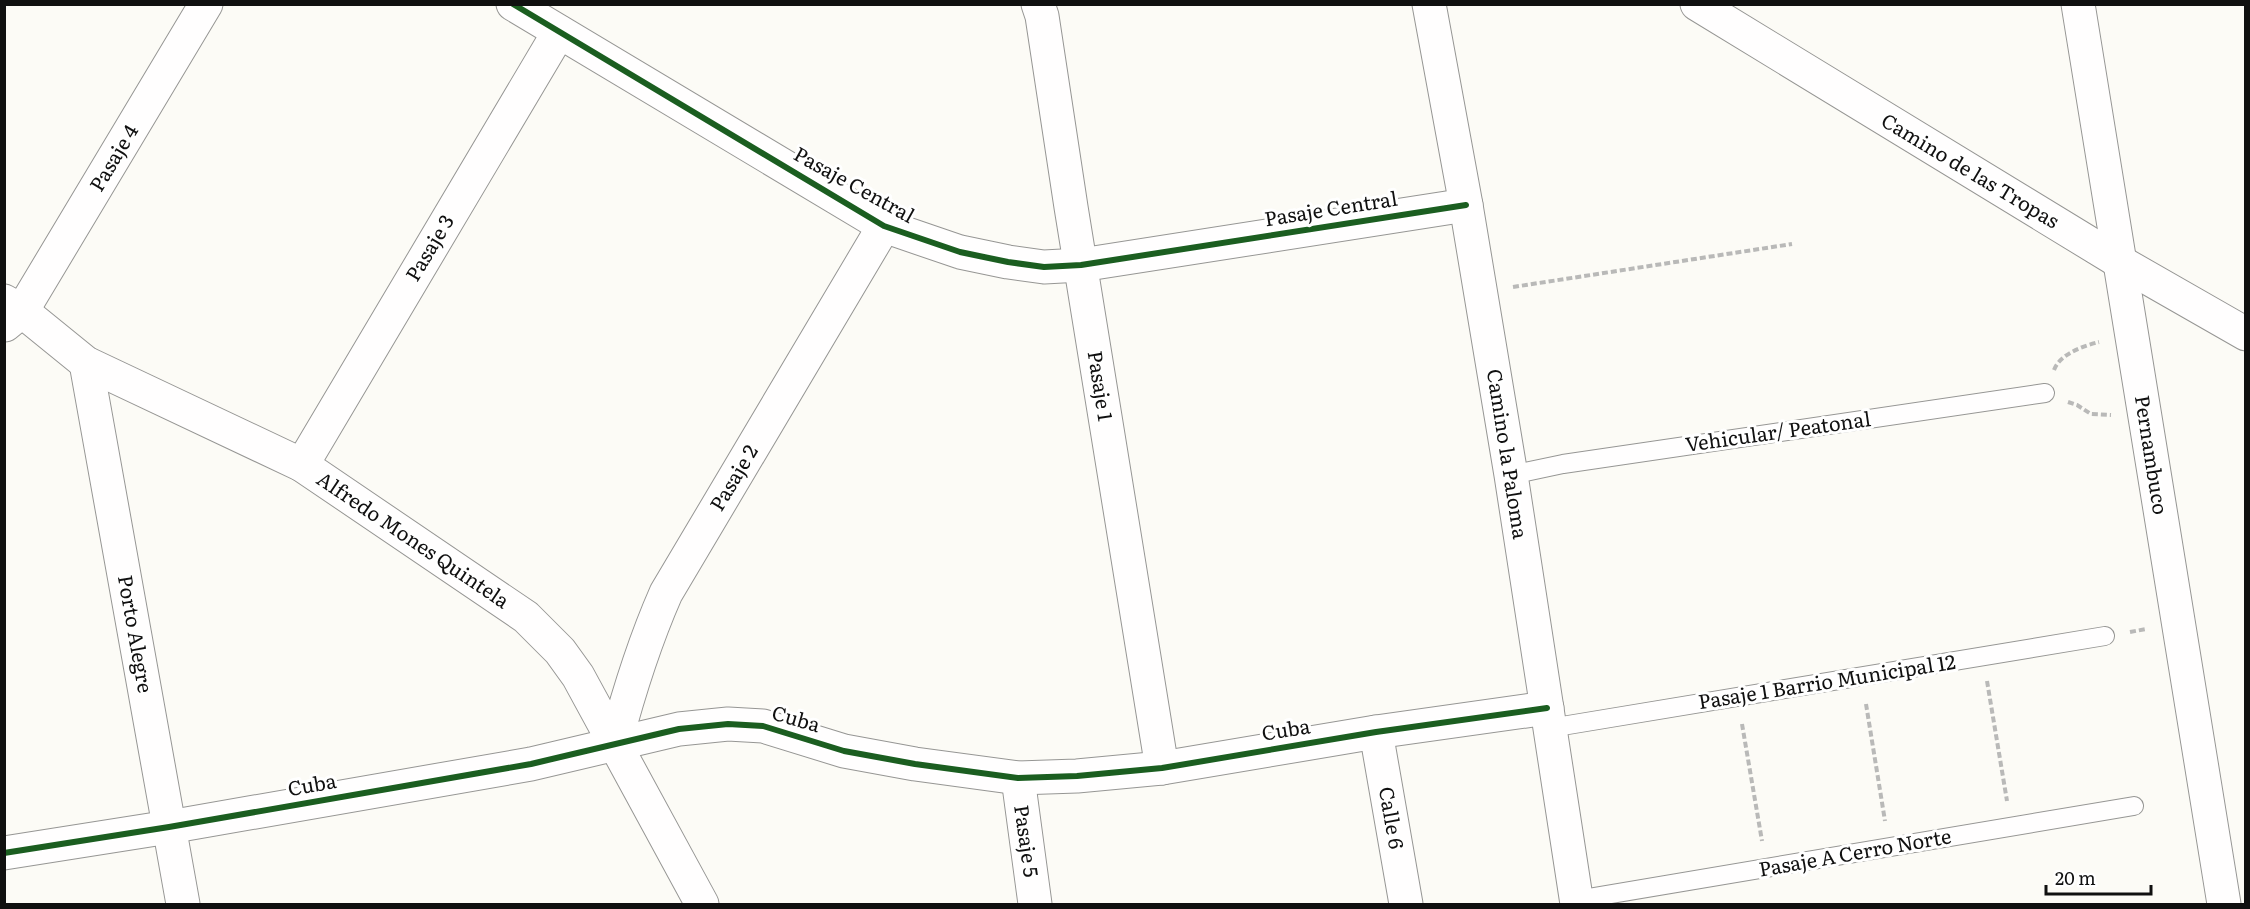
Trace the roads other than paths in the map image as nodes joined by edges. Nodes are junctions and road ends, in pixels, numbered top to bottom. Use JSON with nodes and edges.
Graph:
{"nodes":[{"id":1,"x":206,"y":4,"type":"edge"},
{"id":2,"x":513,"y":4,"type":"edge"},
{"id":3,"x":1038,"y":4,"type":"edge"},
{"id":4,"x":1429,"y":4,"type":"edge"},
{"id":5,"x":1697,"y":4,"type":"edge"},
{"id":6,"x":2078,"y":4,"type":"edge"},
{"id":7,"x":559,"y":32,"type":"junction"},
{"id":8,"x":1466,"y":205,"type":"junction"},
{"id":9,"x":884,"y":226,"type":"junction"},
{"id":10,"x":2120,"y":262,"type":"junction"},
{"id":11,"x":1081,"y":265,"type":"junction"},
{"id":12,"x":10,"y":312,"type":"edge"},
{"id":13,"x":2246,"y":334,"type":"edge"},
{"id":14,"x":86,"y":363,"type":"junction"},
{"id":15,"x":2045,"y":393,"type":"road end"},
{"id":16,"x":302,"y":465,"type":"junction"},
{"id":17,"x":1511,"y":475,"type":"junction"},
{"id":18,"x":2105,"y":636,"type":"dead end"},
{"id":19,"x":1548,"y":718,"type":"junction"},
{"id":20,"x":1376,"y":732,"type":"junction"},
{"id":21,"x":615,"y":744,"type":"junction"},
{"id":22,"x":1162,"y":768,"type":"junction"},
{"id":23,"x":1018,"y":778,"type":"junction"},
{"id":24,"x":2134,"y":806,"type":"dead end"},
{"id":25,"x":170,"y":827,"type":"junction"},
{"id":26,"x":4,"y":853,"type":"edge"},
{"id":27,"x":1576,"y":902,"type":"edge"},
{"id":28,"x":183,"y":904,"type":"edge"},
{"id":29,"x":702,"y":904,"type":"edge"},
{"id":30,"x":1035,"y":904,"type":"edge"},
{"id":31,"x":1406,"y":904,"type":"edge"},
{"id":32,"x":2224,"y":904,"type":"edge"}],
"edges":[{"from":1,"to":12,"type":"street","name":"Pasaje 4"},
{"from":2,"to":7,"type":"street","name":"Pasaje Central"},
{"from":3,"to":11,"type":"street","name":"Pasaje 1"},
{"from":4,"to":8,"type":"street","name":"Camino la Paloma"},
{"from":5,"to":10,"type":"street","name":"Camino de las Tropas"},
{"from":6,"to":10,"type":"street","name":"Pernambuco"},
{"from":7,"to":9,"type":"street","name":"Pasaje Central"},
{"from":7,"to":16,"type":"street","name":"Pasaje 3"},
{"from":8,"to":11,"type":"street","name":"Pasaje Central"},
{"from":8,"to":17,"type":"street","name":"Camino la Paloma"},
{"from":9,"to":11,"type":"street","name":"Pasaje Central"},
{"from":9,"to":21,"type":"street","name":"Pasaje 2"},
{"from":10,"to":13,"type":"street","name":"Camino de las Tropas"},
{"from":10,"to":32,"type":"street","name":"Pernambuco"},
{"from":11,"to":22,"type":"street","name":"Pasaje 1"},
{"from":12,"to":14,"type":"street","name":"Alfredo Mones Quintela"},
{"from":14,"to":16,"type":"street","name":"Alfredo Mones Quintela"},
{"from":14,"to":25,"type":"street","name":"Porto Alegre"},
{"from":15,"to":17,"type":"lane","name":"Vehicular/ Peatonal"},
{"from":16,"to":21,"type":"street","name":"Alfredo Mones Quintela"},
{"from":17,"to":19,"type":"street","name":"Camino la Paloma"},
{"from":18,"to":19,"type":"lane","name":"Pasaje 1 Barrio Municipal 12"},
{"from":19,"to":20,"type":"street","name":"Cuba"},
{"from":19,"to":27,"type":"street","name":"Camino la Paloma"},
{"from":20,"to":22,"type":"street","name":"Cuba"},
{"from":20,"to":31,"type":"street","name":"Calle 6"},
{"from":21,"to":23,"type":"street","name":"Cuba"},
{"from":21,"to":25,"type":"street","name":"Cuba"},
{"from":21,"to":29,"type":"street","name":"Alfredo Mones Quintela"},
{"from":22,"to":23,"type":"street","name":"Cuba"},
{"from":23,"to":30,"type":"street","name":"Pasaje 5"},
{"from":24,"to":27,"type":"lane","name":"Pasaje A Cerro Norte"},
{"from":25,"to":26,"type":"street","name":"Cuba"},
{"from":25,"to":28,"type":"street","name":"Porto Alegre"}]}
